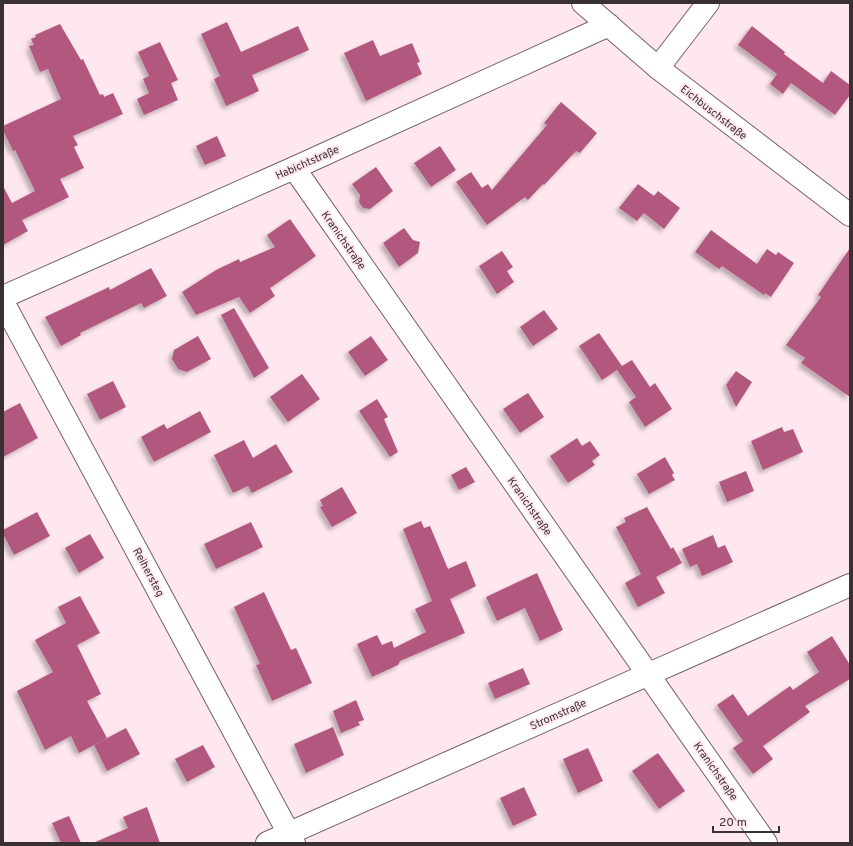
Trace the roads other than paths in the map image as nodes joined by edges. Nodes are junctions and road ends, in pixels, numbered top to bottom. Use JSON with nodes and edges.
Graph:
{"nodes":[{"id":1,"x":583,"y":3,"type":"edge"},
{"id":2,"x":708,"y":3,"type":"edge"},
{"id":3,"x":609,"y":25,"type":"junction"},
{"id":4,"x":658,"y":68,"type":"junction"},
{"id":5,"x":294,"y":168,"type":"junction"},
{"id":6,"x":850,"y":215,"type":"edge"},
{"id":7,"x":3,"y":297,"type":"edge"},
{"id":8,"x":3,"y":302,"type":"edge"},
{"id":9,"x":850,"y":585,"type":"edge"},
{"id":10,"x":647,"y":674,"type":"junction"},
{"id":11,"x":292,"y":838,"type":"edge"},
{"id":12,"x":267,"y":843,"type":"edge"},
{"id":13,"x":766,"y":843,"type":"edge"}],
"edges":[{"from":1,"to":3,"type":"street","name":"Eichbuschstraße"},
{"from":2,"to":4,"type":"street"},
{"from":3,"to":4,"type":"street","name":"Eichbuschstraße"},
{"from":3,"to":5,"type":"street","name":"Habichtstraße"},
{"from":4,"to":6,"type":"street","name":"Eichbuschstraße"},
{"from":5,"to":7,"type":"street","name":"Habichtstraße"},
{"from":5,"to":10,"type":"street","name":"Kranichstraße"},
{"from":8,"to":11,"type":"street","name":"Reihersteg"},
{"from":9,"to":10,"type":"street","name":"Stromstraße"},
{"from":10,"to":11,"type":"street","name":"Stromstraße"},
{"from":10,"to":13,"type":"street","name":"Kranichstraße"},
{"from":11,"to":12,"type":"street","name":"Stromstraße"}]}
